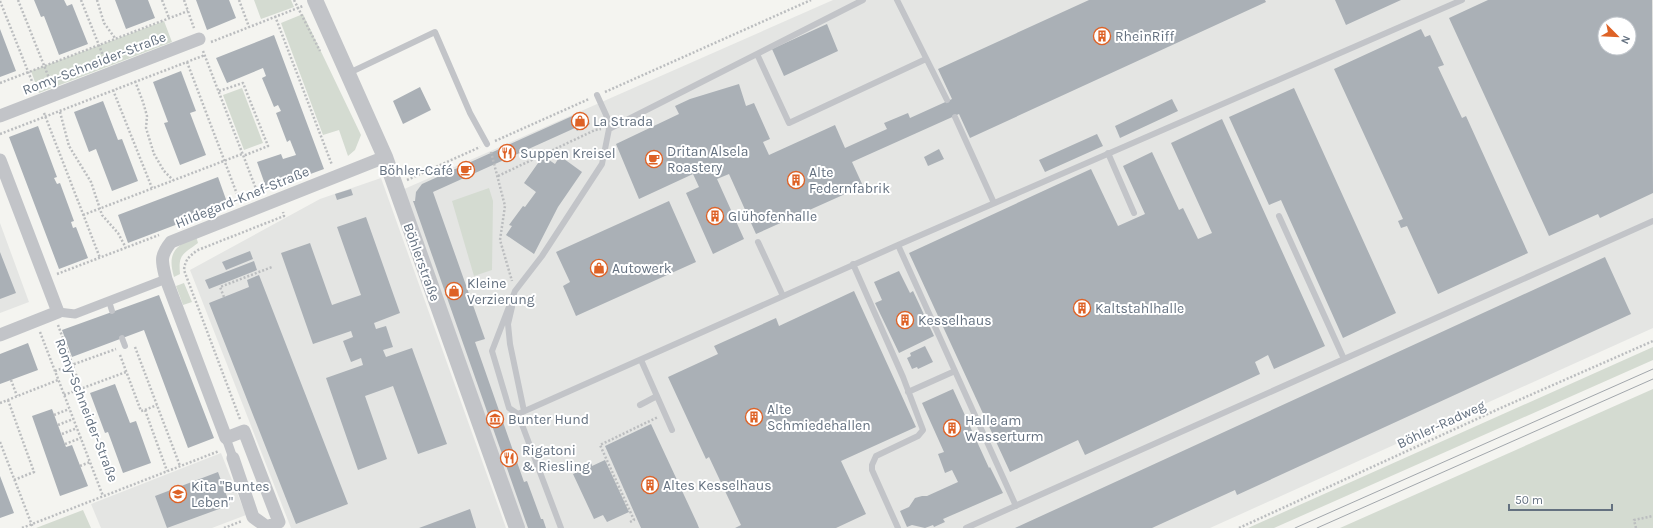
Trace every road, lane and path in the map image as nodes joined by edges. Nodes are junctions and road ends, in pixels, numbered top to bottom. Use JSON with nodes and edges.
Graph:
{"nodes":[{"id":1,"x":18,"y":0,"type":"edge"},
{"id":2,"x":81,"y":0,"type":"edge"},
{"id":3,"x":97,"y":0,"type":"edge"},
{"id":4,"x":162,"y":0,"type":"edge"},
{"id":5,"x":184,"y":0,"type":"edge"},
{"id":6,"x":239,"y":0,"type":"edge"},
{"id":7,"x":315,"y":0,"type":"edge"},
{"id":8,"x":863,"y":0,"type":"edge"},
{"id":9,"x":897,"y":0,"type":"edge"},
{"id":10,"x":1462,"y":0,"type":"edge"},
{"id":11,"x":0,"y":1,"type":"edge"},
{"id":12,"x":188,"y":11,"type":"junction"},
{"id":13,"x":275,"y":16,"type":"junction"},
{"id":14,"x":169,"y":18,"type":"junction"},
{"id":15,"x":249,"y":27,"type":"junction"},
{"id":16,"x":115,"y":38,"type":"junction"},
{"id":17,"x":200,"y":42,"type":"junction"},
{"id":18,"x":98,"y":44,"type":"junction"},
{"id":19,"x":757,"y":54,"type":"junction"},
{"id":20,"x":205,"y":56,"type":"junction"},
{"id":21,"x":926,"y":58,"type":"junction"},
{"id":22,"x":187,"y":62,"type":"junction"},
{"id":23,"x":44,"y":66,"type":"junction"},
{"id":24,"x":129,"y":66,"type":"junction"},
{"id":25,"x":28,"y":72,"type":"junction"},
{"id":26,"x":347,"y":73,"type":"junction"},
{"id":27,"x":110,"y":74,"type":"junction"},
{"id":28,"x":0,"y":82,"type":"edge"},
{"id":29,"x":136,"y":82,"type":"junction"},
{"id":30,"x":51,"y":84,"type":"dead end"},
{"id":31,"x":113,"y":91,"type":"junction"},
{"id":32,"x":219,"y":91,"type":"junction"},
{"id":33,"x":597,"y":95,"type":"dead end"},
{"id":34,"x":947,"y":100,"type":"dead end"},
{"id":35,"x":40,"y":101,"type":"junction"},
{"id":36,"x":60,"y":112,"type":"junction"},
{"id":37,"x":0,"y":116,"type":"edge"},
{"id":38,"x":46,"y":117,"type":"junction"},
{"id":39,"x":955,"y":117,"type":"dead end"},
{"id":40,"x":609,"y":129,"type":"junction"},
{"id":41,"x":0,"y":134,"type":"edge"},
{"id":42,"x":487,"y":144,"type":"joint"},
{"id":43,"x":1108,"y":153,"type":"junction"},
{"id":44,"x":243,"y":155,"type":"junction"},
{"id":45,"x":384,"y":157,"type":"junction"},
{"id":46,"x":0,"y":160,"type":"edge"},
{"id":47,"x":224,"y":161,"type":"junction"},
{"id":48,"x":336,"y":176,"type":"junction"},
{"id":49,"x":498,"y":176,"type":"junction"},
{"id":50,"x":173,"y":180,"type":"junction"},
{"id":51,"x":152,"y":188,"type":"junction"},
{"id":52,"x":279,"y":200,"type":"junction"},
{"id":53,"x":994,"y":203,"type":"junction"},
{"id":54,"x":262,"y":206,"type":"junction"},
{"id":55,"x":99,"y":209,"type":"junction"},
{"id":56,"x":244,"y":213,"type":"junction"},
{"id":57,"x":1134,"y":213,"type":"dead end"},
{"id":58,"x":83,"y":215,"type":"junction"},
{"id":59,"x":1279,"y":216,"type":"dead end"},
{"id":60,"x":1653,"y":221,"type":"edge"},
{"id":61,"x":162,"y":234,"type":"dead end"},
{"id":62,"x":758,"y":242,"type":"dead end"},
{"id":63,"x":898,"y":245,"type":"junction"},
{"id":64,"x":126,"y":248,"type":"junction"},
{"id":65,"x":100,"y":258,"type":"junction"},
{"id":66,"x":854,"y":264,"type":"junction"},
{"id":67,"x":272,"y":268,"type":"dead end"},
{"id":68,"x":46,"y":279,"type":"junction"},
{"id":69,"x":166,"y":279,"type":"junction"},
{"id":70,"x":514,"y":291,"type":"junction"},
{"id":71,"x":783,"y":296,"type":"junction"},
{"id":72,"x":224,"y":297,"type":"dead end"},
{"id":73,"x":109,"y":301,"type":"junction"},
{"id":74,"x":112,"y":311,"type":"dead end"},
{"id":75,"x":56,"y":313,"type":"junction"},
{"id":76,"x":36,"y":321,"type":"junction"},
{"id":77,"x":0,"y":335,"type":"edge"},
{"id":78,"x":122,"y":338,"type":"dead end"},
{"id":79,"x":1653,"y":341,"type":"edge"},
{"id":80,"x":125,"y":346,"type":"joint"},
{"id":81,"x":1344,"y":359,"type":"junction"},
{"id":82,"x":641,"y":360,"type":"junction"},
{"id":83,"x":73,"y":365,"type":"junction"},
{"id":84,"x":55,"y":371,"type":"junction"},
{"id":85,"x":955,"y":371,"type":"junction"},
{"id":86,"x":126,"y":372,"type":"junction"},
{"id":87,"x":11,"y":380,"type":"dead end"},
{"id":88,"x":58,"y":380,"type":"junction"},
{"id":89,"x":81,"y":388,"type":"junction"},
{"id":90,"x":908,"y":392,"type":"junction"},
{"id":91,"x":64,"y":395,"type":"junction"},
{"id":92,"x":17,"y":396,"type":"junction"},
{"id":93,"x":657,"y":396,"type":"junction"},
{"id":94,"x":8,"y":400,"type":"junction"},
{"id":95,"x":0,"y":403,"type":"edge"},
{"id":96,"x":157,"y":405,"type":"junction"},
{"id":97,"x":640,"y":405,"type":"dead end"},
{"id":98,"x":70,"y":409,"type":"junction"},
{"id":99,"x":145,"y":410,"type":"junction"},
{"id":100,"x":521,"y":412,"type":"junction"},
{"id":101,"x":665,"y":414,"type":"junction"},
{"id":102,"x":54,"y":415,"type":"dead end"},
{"id":103,"x":73,"y":419,"type":"junction"},
{"id":104,"x":58,"y":425,"type":"dead end"},
{"id":105,"x":77,"y":428,"type":"junction"},
{"id":106,"x":672,"y":430,"type":"dead end"},
{"id":107,"x":244,"y":431,"type":"junction"},
{"id":108,"x":62,"y":434,"type":"dead end"},
{"id":109,"x":81,"y":438,"type":"junction"},
{"id":110,"x":0,"y":442,"type":"edge"},
{"id":111,"x":65,"y":444,"type":"dead end"},
{"id":112,"x":229,"y":447,"type":"junction"},
{"id":113,"x":90,"y":462,"type":"junction"},
{"id":114,"x":80,"y":466,"type":"dead end"},
{"id":115,"x":180,"y":466,"type":"junction"},
{"id":116,"x":167,"y":471,"type":"junction"},
{"id":117,"x":14,"y":480,"type":"junction"},
{"id":118,"x":103,"y":496,"type":"junction"},
{"id":119,"x":1016,"y":506,"type":"junction"},
{"id":120,"x":1653,"y":516,"type":"edge"},
{"id":121,"x":253,"y":517,"type":"junction"},
{"id":122,"x":630,"y":522,"type":"dead end"},
{"id":123,"x":32,"y":524,"type":"junction"},
{"id":124,"x":22,"y":528,"type":"edge"},
{"id":125,"x":33,"y":528,"type":"edge"},
{"id":126,"x":224,"y":528,"type":"edge"},
{"id":127,"x":267,"y":528,"type":"edge"},
{"id":128,"x":517,"y":528,"type":"edge"},
{"id":129,"x":561,"y":528,"type":"edge"},
{"id":130,"x":898,"y":528,"type":"edge"},
{"id":131,"x":966,"y":528,"type":"edge"},
{"id":132,"x":1239,"y":528,"type":"edge"},
{"id":133,"x":1636,"y":528,"type":"edge"}],
"edges":[{"from":1,"to":23,"type":"path"},
{"from":2,"to":18,"type":"path"},
{"from":3,"to":16,"type":"path"},
{"from":4,"to":14,"type":"path"},
{"from":5,"to":12,"type":"path"},
{"from":6,"to":15,"type":"path"},
{"from":7,"to":13,"type":"path"},
{"from":7,"to":26,"type":"street","name":"Böhlerstraße"},
{"from":8,"to":19,"type":"lane"},
{"from":9,"to":21,"type":"lane"},
{"from":10,"to":43,"type":"lane"},
{"from":11,"to":25,"type":"path"},
{"from":12,"to":14,"type":"path"},
{"from":12,"to":17,"type":"path"},
{"from":13,"to":15,"type":"path"},
{"from":13,"to":48,"type":"path"},
{"from":14,"to":16,"type":"path"},
{"from":15,"to":17,"type":"path"},
{"from":16,"to":18,"type":"path"},
{"from":17,"to":20,"type":"path"},
{"from":17,"to":24,"type":"street","name":"Romy-Schneider-Straße"},
{"from":18,"to":23,"type":"path"},
{"from":18,"to":27,"type":"path"},
{"from":19,"to":21,"type":"lane"},
{"from":19,"to":40,"type":"lane"},
{"from":20,"to":22,"type":"path"},
{"from":20,"to":32,"type":"path"},
{"from":21,"to":34,"type":"lane"},
{"from":22,"to":29,"type":"path"},
{"from":22,"to":47,"type":"path"},
{"from":23,"to":25,"type":"path"},
{"from":23,"to":30,"type":"path"},
{"from":24,"to":27,"type":"street","name":"Romy-Schneider-Straße"},
{"from":24,"to":29,"type":"path"},
{"from":25,"to":28,"type":"path"},
{"from":25,"to":35,"type":"path"},
{"from":26,"to":42,"type":"lane"},
{"from":26,"to":45,"type":"street","name":"Böhlerstraße"},
{"from":27,"to":31,"type":"path"},
{"from":27,"to":35,"type":"street","name":"Romy-Schneider-Straße"},
{"from":29,"to":31,"type":"path"},
{"from":29,"to":50,"type":"path"},
{"from":31,"to":36,"type":"path"},
{"from":31,"to":51,"type":"path"},
{"from":32,"to":44,"type":"path"},
{"from":32,"to":44,"type":"path"},
{"from":33,"to":40,"type":"lane"},
{"from":35,"to":37,"type":"street","name":"Romy-Schneider-Straße"},
{"from":35,"to":38,"type":"path"},
{"from":36,"to":38,"type":"path"},
{"from":36,"to":55,"type":"path"},
{"from":38,"to":41,"type":"path"},
{"from":38,"to":58,"type":"path"},
{"from":39,"to":53,"type":"lane"},
{"from":40,"to":49,"type":"path"},
{"from":40,"to":70,"type":"lane"},
{"from":42,"to":49,"type":"path"},
{"from":43,"to":53,"type":"lane"},
{"from":43,"to":57,"type":"lane"},
{"from":44,"to":47,"type":"path"},
{"from":44,"to":54,"type":"path"},
{"from":45,"to":48,"type":"street","name":"Hildegard-Knef-Straße"},
{"from":45,"to":128,"type":"street","name":"Böhlerstraße"},
{"from":46,"to":68,"type":"street"},
{"from":47,"to":50,"type":"path"},
{"from":47,"to":56,"type":"path"},
{"from":48,"to":52,"type":"street","name":"Hildegard-Knef-Straße"},
{"from":49,"to":70,"type":"path"},
{"from":50,"to":51,"type":"path"},
{"from":51,"to":55,"type":"path"},
{"from":52,"to":54,"type":"street","name":"Hildegard-Knef-Straße"},
{"from":52,"to":107,"type":"path"},
{"from":53,"to":63,"type":"lane"},
{"from":54,"to":56,"type":"street","name":"Hildegard-Knef-Straße"},
{"from":55,"to":58,"type":"path"},
{"from":55,"to":64,"type":"path"},
{"from":56,"to":69,"type":"street","name":"Hildegard-Knef-Straße"},
{"from":58,"to":65,"type":"path"},
{"from":59,"to":81,"type":"lane"},
{"from":60,"to":81,"type":"lane"},
{"from":61,"to":64,"type":"path"},
{"from":62,"to":71,"type":"lane"},
{"from":63,"to":66,"type":"lane"},
{"from":63,"to":85,"type":"lane"},
{"from":64,"to":65,"type":"path"},
{"from":65,"to":68,"type":"path"},
{"from":66,"to":71,"type":"lane"},
{"from":66,"to":90,"type":"lane"},
{"from":67,"to":72,"type":"path"},
{"from":68,"to":75,"type":"street"},
{"from":69,"to":73,"type":"street"},
{"from":69,"to":112,"type":"street","name":"Hildegard-Knef-Straße"},
{"from":70,"to":100,"type":"lane"},
{"from":70,"to":100,"type":"lane"},
{"from":71,"to":82,"type":"lane"},
{"from":73,"to":74,"type":"lane"},
{"from":73,"to":75,"type":"street"},
{"from":75,"to":76,"type":"street"},
{"from":75,"to":83,"type":"path"},
{"from":76,"to":77,"type":"street"},
{"from":76,"to":84,"type":"path","name":"Romy-Schneider-Straße"},
{"from":78,"to":80,"type":"lane"},
{"from":79,"to":132,"type":"path","name":"Böhler-Radweg"},
{"from":80,"to":96,"type":"path"},
{"from":81,"to":119,"type":"lane"},
{"from":82,"to":93,"type":"lane"},
{"from":82,"to":100,"type":"lane"},
{"from":83,"to":84,"type":"path"},
{"from":83,"to":86,"type":"path"},
{"from":83,"to":89,"type":"path"},
{"from":84,"to":88,"type":"path","name":"Romy-Schneider-Straße"},
{"from":85,"to":90,"type":"lane"},
{"from":85,"to":119,"type":"lane"},
{"from":86,"to":89,"type":"path"},
{"from":86,"to":99,"type":"path"},
{"from":87,"to":92,"type":"path"},
{"from":88,"to":91,"type":"path","name":"Romy-Schneider-Straße"},
{"from":88,"to":92,"type":"path"},
{"from":89,"to":91,"type":"path"},
{"from":90,"to":130,"type":"lane"},
{"from":91,"to":98,"type":"path","name":"Romy-Schneider-Straße"},
{"from":92,"to":94,"type":"path"},
{"from":93,"to":97,"type":"lane"},
{"from":93,"to":101,"type":"lane"},
{"from":94,"to":95,"type":"path"},
{"from":94,"to":117,"type":"path"},
{"from":96,"to":99,"type":"path"},
{"from":96,"to":115,"type":"path"},
{"from":98,"to":102,"type":"path"},
{"from":98,"to":103,"type":"path","name":"Romy-Schneider-Straße"},
{"from":99,"to":116,"type":"path"},
{"from":100,"to":129,"type":"lane"},
{"from":101,"to":106,"type":"lane"},
{"from":101,"to":122,"type":"path"},
{"from":103,"to":104,"type":"path"},
{"from":103,"to":105,"type":"path","name":"Romy-Schneider-Straße"},
{"from":105,"to":108,"type":"path"},
{"from":105,"to":109,"type":"path","name":"Romy-Schneider-Straße"},
{"from":107,"to":112,"type":"street"},
{"from":107,"to":127,"type":"street"},
{"from":109,"to":111,"type":"path"},
{"from":109,"to":113,"type":"path","name":"Romy-Schneider-Straße"},
{"from":110,"to":117,"type":"path"},
{"from":112,"to":115,"type":"path"},
{"from":112,"to":121,"type":"street","name":"Hildegard-Knef-Straße"},
{"from":113,"to":114,"type":"path"},
{"from":113,"to":118,"type":"path","name":"Romy-Schneider-Straße"},
{"from":115,"to":116,"type":"path"},
{"from":116,"to":118,"type":"path"},
{"from":117,"to":123,"type":"path"},
{"from":118,"to":123,"type":"path","name":"Romy-Schneider-Straße"},
{"from":119,"to":131,"type":"lane"},
{"from":120,"to":133,"type":"path"},
{"from":121,"to":126,"type":"path"},
{"from":121,"to":127,"type":"street"},
{"from":123,"to":124,"type":"path","name":"Romy-Schneider-Straße"},
{"from":123,"to":125,"type":"path"}]}
